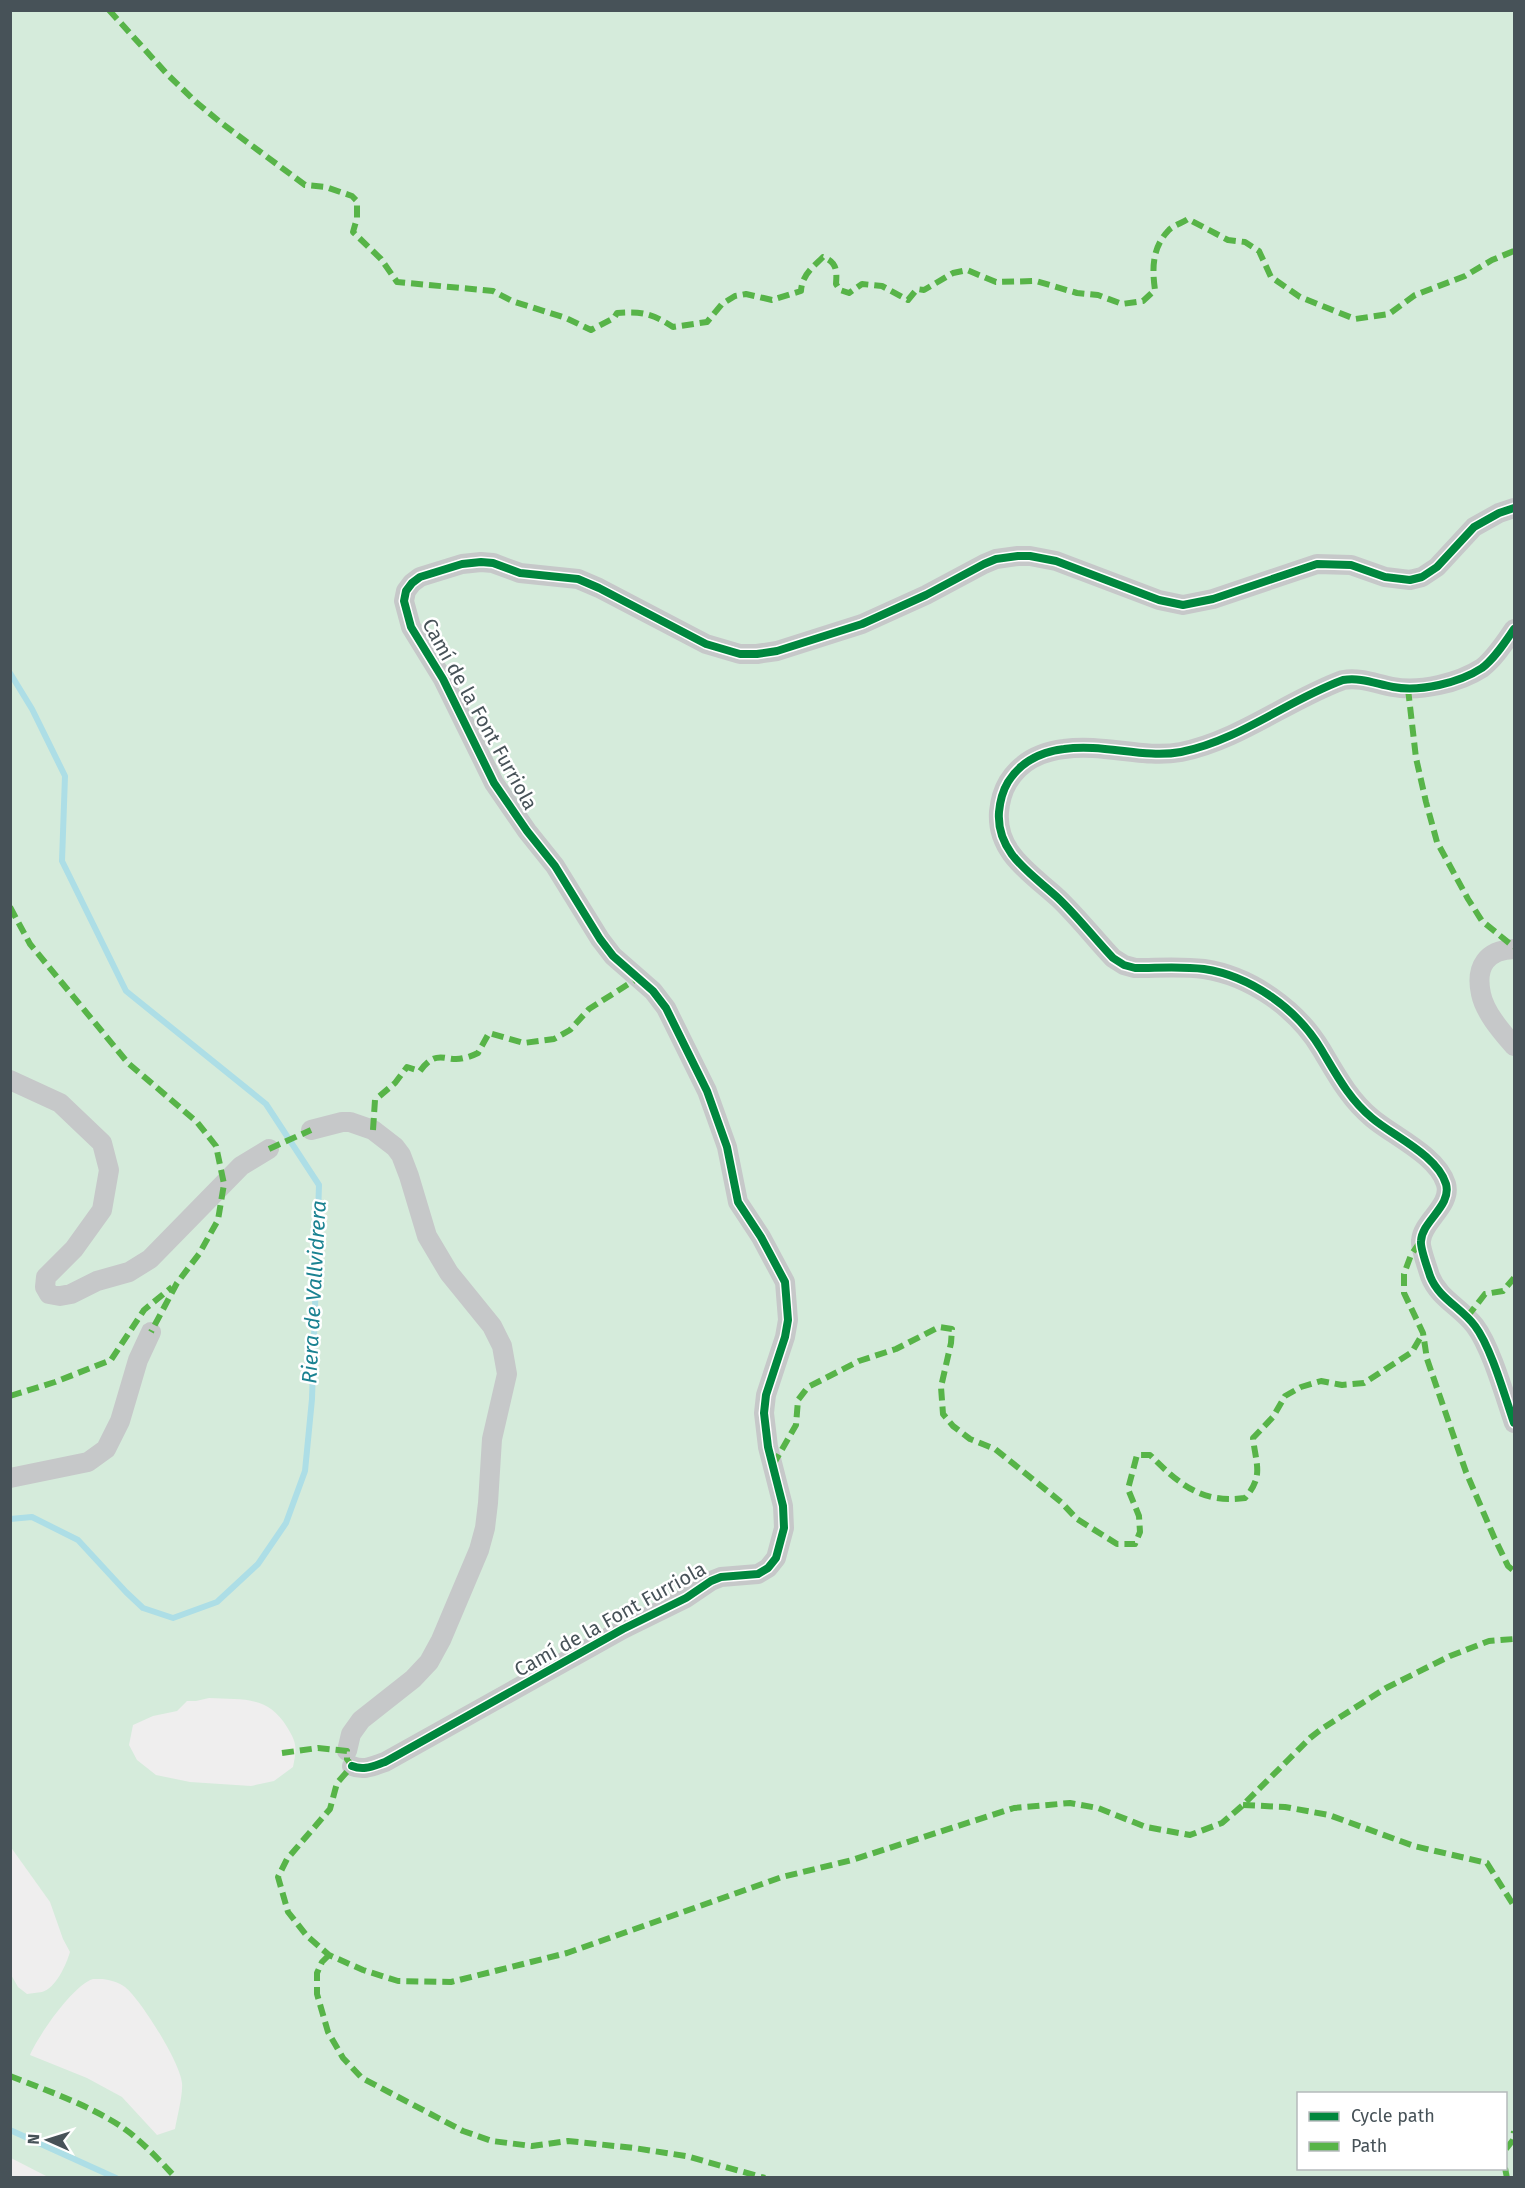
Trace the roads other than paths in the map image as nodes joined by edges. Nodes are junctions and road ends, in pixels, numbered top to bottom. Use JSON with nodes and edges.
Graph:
{"nodes":[{"id":1,"x":1515,"y":508,"type":"edge"},
{"id":2,"x":1515,"y":629,"type":"edge"},
{"id":3,"x":1515,"y":950,"type":"edge"},
{"id":4,"x":1515,"y":1046,"type":"edge"},
{"id":5,"x":10,"y":1080,"type":"edge"},
{"id":6,"x":311,"y":1130,"type":"dead end"},
{"id":7,"x":269,"y":1149,"type":"dead end"},
{"id":8,"x":151,"y":1332,"type":"dead end"},
{"id":9,"x":1515,"y":1423,"type":"edge"},
{"id":10,"x":10,"y":1478,"type":"edge"}],
"edges":[{"from":1,"to":6,"type":"street","name":"Camí de la Font Furriola"},
{"from":2,"to":9,"type":"street"},
{"from":3,"to":4,"type":"street"},
{"from":5,"to":7,"type":"street"},
{"from":8,"to":10,"type":"street"}]}
